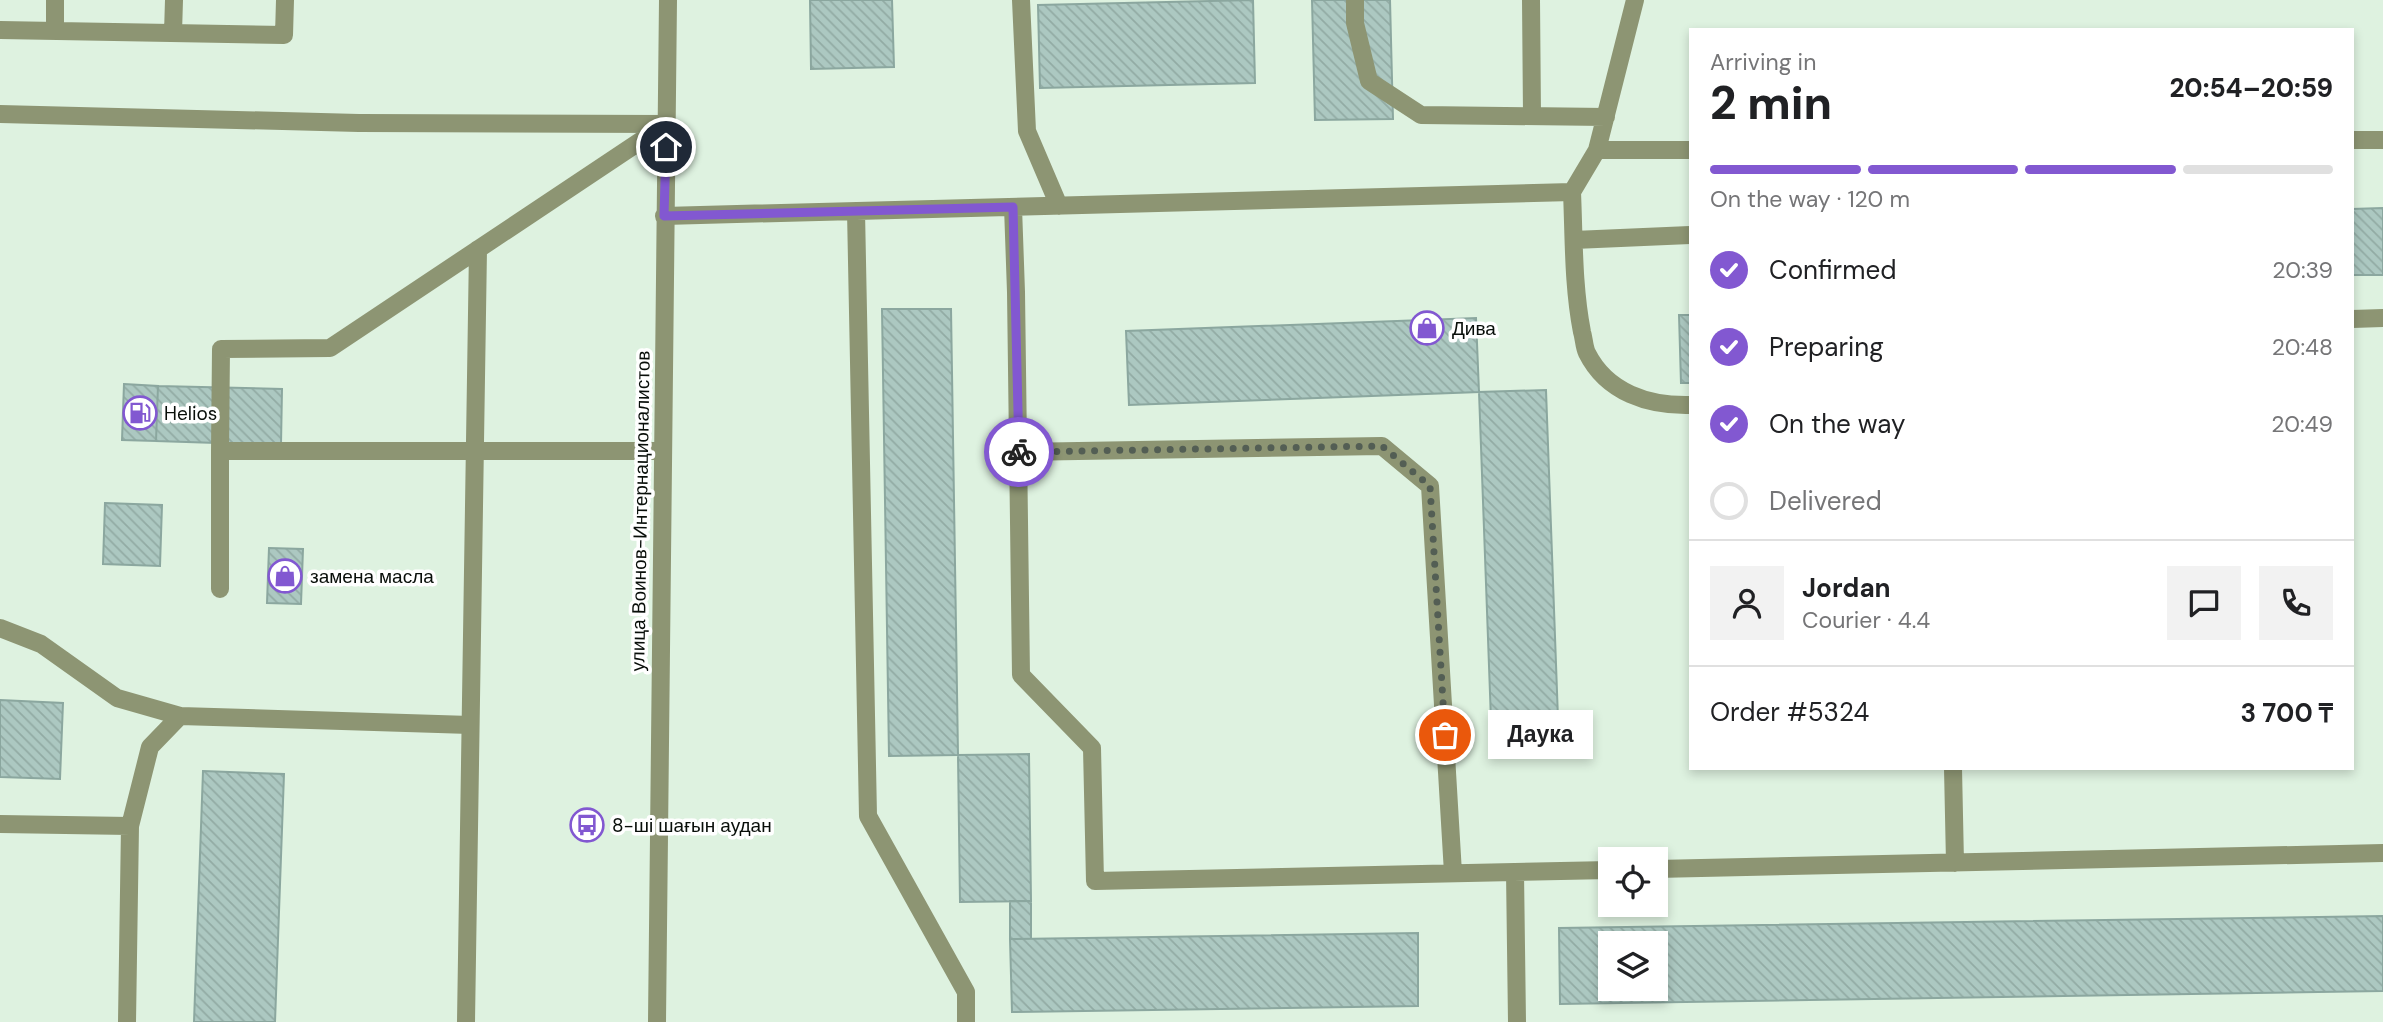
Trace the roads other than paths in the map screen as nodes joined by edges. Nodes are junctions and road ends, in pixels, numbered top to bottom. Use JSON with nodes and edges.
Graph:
{"nodes":[{"id":1,"x":55,"y":0,"type":"edge"},
{"id":2,"x":174,"y":0,"type":"edge"},
{"id":3,"x":285,"y":0,"type":"edge"},
{"id":4,"x":668,"y":0,"type":"edge"},
{"id":5,"x":1021,"y":0,"type":"edge"},
{"id":6,"x":1355,"y":0,"type":"edge"},
{"id":7,"x":1531,"y":0,"type":"edge"},
{"id":8,"x":1635,"y":0,"type":"edge"},
{"id":9,"x":0,"y":30,"type":"edge"},
{"id":10,"x":55,"y":31,"type":"junction"},
{"id":11,"x":173,"y":33,"type":"junction"},
{"id":12,"x":0,"y":114,"type":"edge"},
{"id":13,"x":1532,"y":117,"type":"junction"},
{"id":14,"x":1606,"y":117,"type":"junction"},
{"id":15,"x":666,"y":124,"type":"junction"},
{"id":16,"x":2354,"y":140,"type":"edge"},
{"id":17,"x":2383,"y":140,"type":"edge"},
{"id":18,"x":1597,"y":150,"type":"junction"},
{"id":19,"x":1689,"y":150,"type":"edge"},
{"id":20,"x":1572,"y":192,"type":"junction"},
{"id":21,"x":1059,"y":206,"type":"junction"},
{"id":22,"x":1013,"y":207,"type":"junction"},
{"id":23,"x":856,"y":211,"type":"junction"},
{"id":24,"x":664,"y":216,"type":"junction"},
{"id":25,"x":1689,"y":235,"type":"edge"},
{"id":26,"x":1574,"y":240,"type":"junction"},
{"id":27,"x":478,"y":249,"type":"junction"},
{"id":28,"x":2383,"y":318,"type":"edge"},
{"id":29,"x":2354,"y":319,"type":"edge"},
{"id":30,"x":1689,"y":405,"type":"edge"},
{"id":31,"x":220,"y":450,"type":"junction"},
{"id":32,"x":475,"y":451,"type":"junction"},
{"id":33,"x":662,"y":451,"type":"junction"},
{"id":34,"x":1019,"y":452,"type":"junction"},
{"id":35,"x":220,"y":589,"type":"dead end"},
{"id":36,"x":0,"y":628,"type":"edge"},
{"id":37,"x":180,"y":716,"type":"junction"},
{"id":38,"x":470,"y":725,"type":"junction"},
{"id":39,"x":1952,"y":770,"type":"edge"},
{"id":40,"x":0,"y":824,"type":"edge"},
{"id":41,"x":130,"y":826,"type":"junction"},
{"id":42,"x":2383,"y":853,"type":"edge"},
{"id":43,"x":1955,"y":863,"type":"junction"},
{"id":44,"x":1668,"y":869,"type":"edge"},
{"id":45,"x":1598,"y":870,"type":"edge"},
{"id":46,"x":1515,"y":872,"type":"junction"},
{"id":47,"x":1453,"y":873,"type":"junction"},
{"id":48,"x":127,"y":1022,"type":"edge"},
{"id":49,"x":466,"y":1022,"type":"edge"},
{"id":50,"x":657,"y":1022,"type":"edge"},
{"id":51,"x":966,"y":1022,"type":"edge"},
{"id":52,"x":1517,"y":1022,"type":"edge"}],
"edges":[{"from":1,"to":10,"type":"street"},
{"from":2,"to":11,"type":"street"},
{"from":3,"to":11,"type":"street"},
{"from":4,"to":15,"type":"street","name":"улица Воинов-Интернационалистов"},
{"from":5,"to":21,"type":"street"},
{"from":6,"to":13,"type":"street"},
{"from":7,"to":13,"type":"street"},
{"from":8,"to":14,"type":"street"},
{"from":9,"to":10,"type":"street"},
{"from":10,"to":11,"type":"street"},
{"from":12,"to":15,"type":"street"},
{"from":13,"to":14,"type":"street"},
{"from":14,"to":18,"type":"street"},
{"from":15,"to":24,"type":"street","name":"улица Воинов-Интернационалистов"},
{"from":15,"to":27,"type":"street"},
{"from":16,"to":17,"type":"street"},
{"from":18,"to":19,"type":"street"},
{"from":18,"to":20,"type":"street"},
{"from":20,"to":21,"type":"street"},
{"from":20,"to":26,"type":"street"},
{"from":21,"to":22,"type":"street"},
{"from":22,"to":23,"type":"street"},
{"from":22,"to":34,"type":"street"},
{"from":23,"to":24,"type":"street"},
{"from":23,"to":51,"type":"street"},
{"from":24,"to":33,"type":"street","name":"улица Воинов-Интернационалистов"},
{"from":25,"to":26,"type":"street"},
{"from":26,"to":30,"type":"street"},
{"from":27,"to":31,"type":"street"},
{"from":27,"to":32,"type":"street"},
{"from":28,"to":29,"type":"street"},
{"from":31,"to":32,"type":"street"},
{"from":31,"to":35,"type":"street"},
{"from":32,"to":33,"type":"street"},
{"from":32,"to":38,"type":"street"},
{"from":33,"to":50,"type":"street","name":"улица Воинов-Интернационалистов"},
{"from":34,"to":47,"type":"street"},
{"from":34,"to":47,"type":"street"},
{"from":36,"to":37,"type":"street"},
{"from":37,"to":38,"type":"street"},
{"from":37,"to":41,"type":"street"},
{"from":38,"to":49,"type":"street"},
{"from":39,"to":43,"type":"street"},
{"from":40,"to":41,"type":"street"},
{"from":41,"to":48,"type":"street"},
{"from":42,"to":43,"type":"street"},
{"from":43,"to":44,"type":"street"},
{"from":45,"to":46,"type":"street"},
{"from":46,"to":47,"type":"street"},
{"from":46,"to":52,"type":"street"}]}
